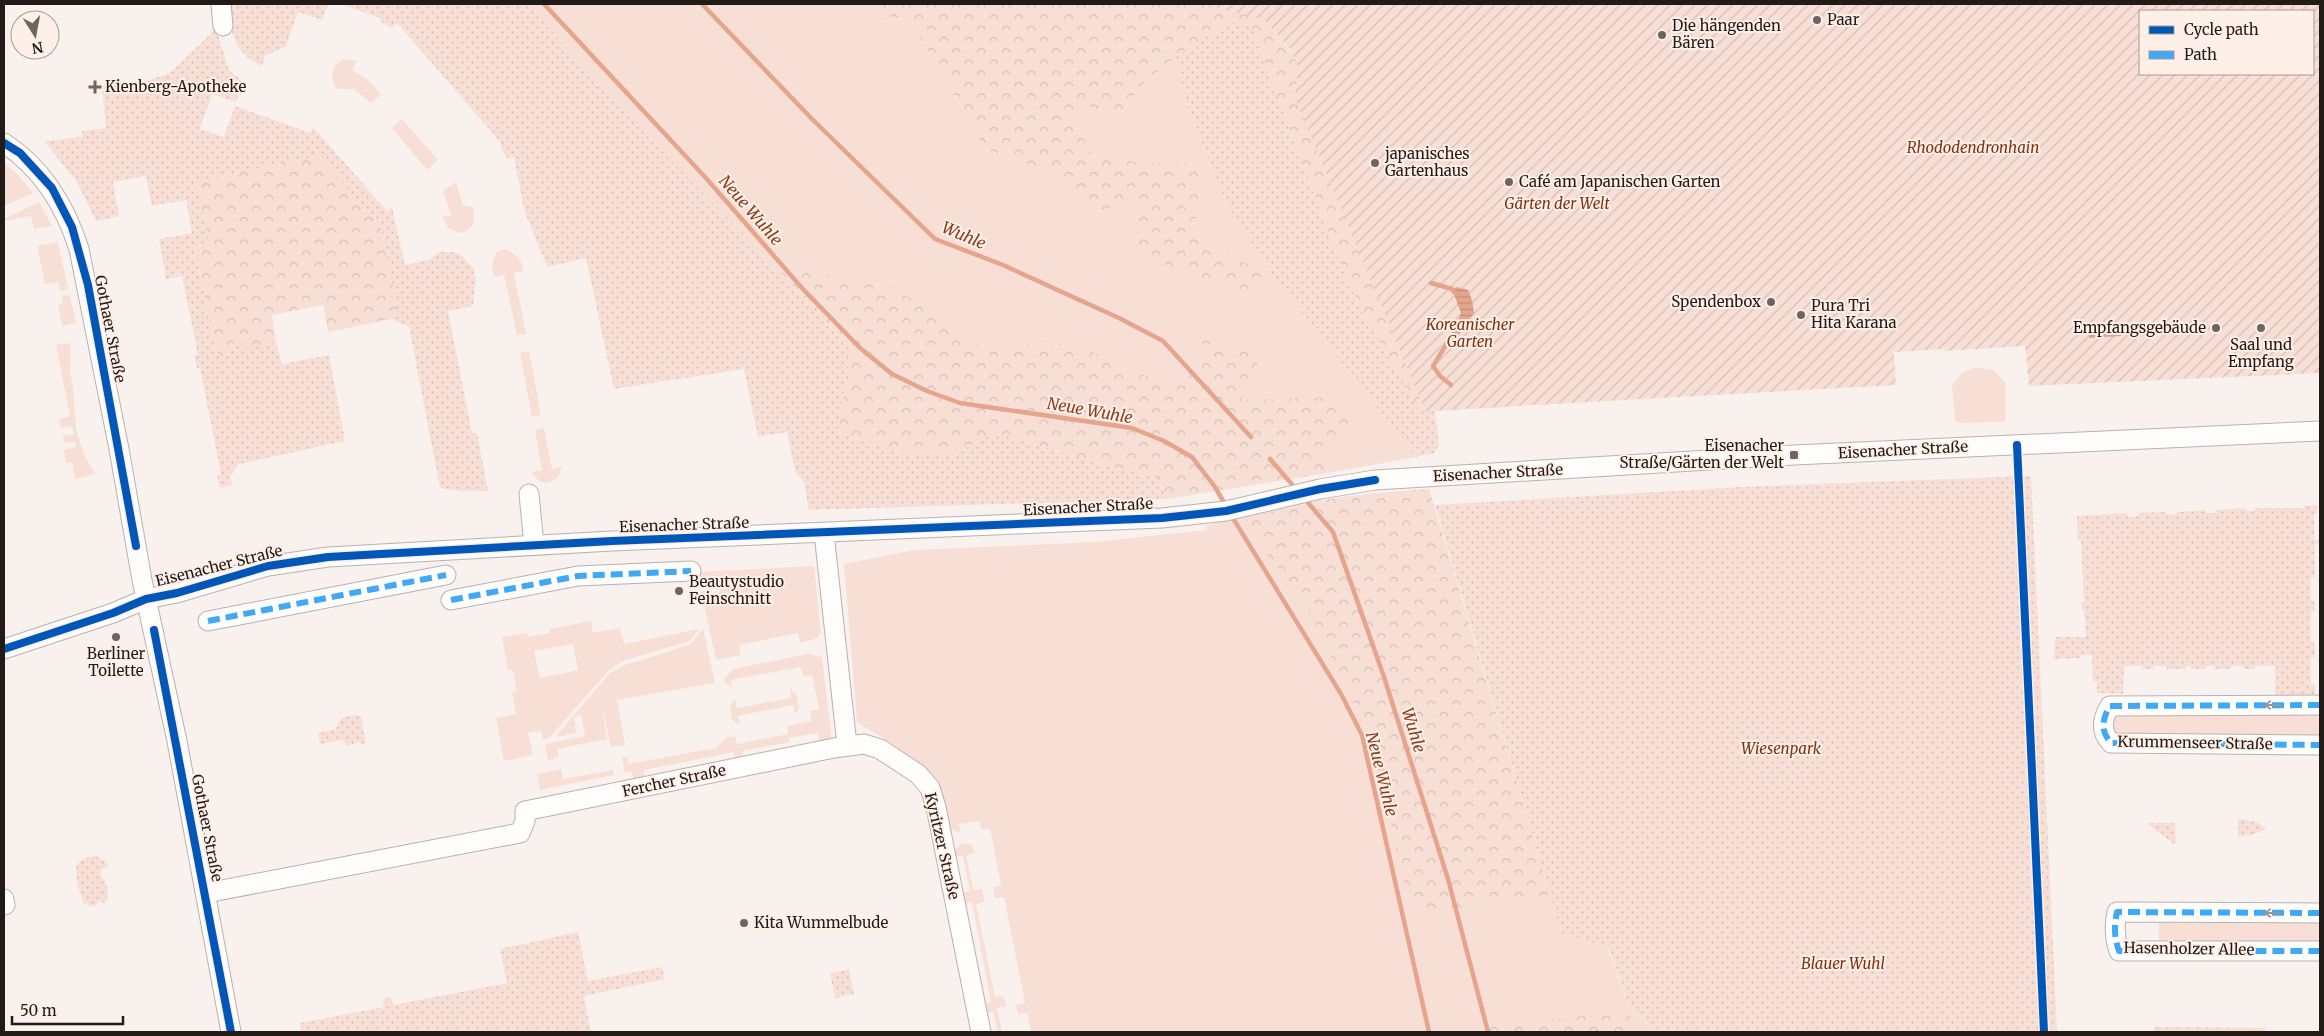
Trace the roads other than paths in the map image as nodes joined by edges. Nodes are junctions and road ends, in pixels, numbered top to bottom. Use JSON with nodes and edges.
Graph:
{"nodes":[{"id":1,"x":221,"y":4,"type":"edge"},
{"id":2,"x":223,"y":26,"type":"dead end"},
{"id":3,"x":4,"y":143,"type":"edge"},
{"id":4,"x":2320,"y":431,"type":"edge"},
{"id":5,"x":529,"y":494,"type":"dead end"},
{"id":6,"x":824,"y":534,"type":"junction"},
{"id":7,"x":534,"y":545,"type":"junction"},
{"id":8,"x":691,"y":571,"type":"dead end"},
{"id":9,"x":446,"y":575,"type":"dead end"},
{"id":10,"x":146,"y":599,"type":"junction"},
{"id":11,"x":451,"y":600,"type":"dead end"},
{"id":12,"x":208,"y":621,"type":"dead end"},
{"id":13,"x":4,"y":649,"type":"edge"},
{"id":14,"x":2320,"y":705,"type":"edge"},
{"id":15,"x":847,"y":745,"type":"junction"},
{"id":16,"x":2320,"y":745,"type":"edge"},
{"id":17,"x":520,"y":833,"type":"joint"},
{"id":18,"x":206,"y":893,"type":"junction"},
{"id":19,"x":2320,"y":913,"type":"edge"},
{"id":20,"x":2320,"y":951,"type":"edge"},
{"id":21,"x":231,"y":1032,"type":"edge"},
{"id":22,"x":981,"y":1032,"type":"edge"}],
"edges":[{"from":1,"to":2,"type":"street"},
{"from":3,"to":10,"type":"street","name":"Gothaer Straße"},
{"from":4,"to":6,"type":"street","name":"Eisenacher Straße"},
{"from":5,"to":7,"type":"street"},
{"from":6,"to":7,"type":"street","name":"Eisenacher Straße"},
{"from":6,"to":15,"type":"street"},
{"from":7,"to":10,"type":"street","name":"Eisenacher Straße"},
{"from":8,"to":11,"type":"street"},
{"from":9,"to":12,"type":"street"},
{"from":10,"to":13,"type":"street","name":"Eisenacher Straße"},
{"from":10,"to":18,"type":"street","name":"Gothaer Straße"},
{"from":14,"to":16,"type":"street","name":"Krummenseer Straße","one_way":true},
{"from":15,"to":17,"type":"street","name":"Fercher Straße"},
{"from":15,"to":22,"type":"street","name":"Kyritzer Straße"},
{"from":17,"to":18,"type":"street","name":"Gothaer Straße"},
{"from":18,"to":21,"type":"street","name":"Gothaer Straße"},
{"from":19,"to":20,"type":"street","name":"Hasenholzer Allee","one_way":true}]}
